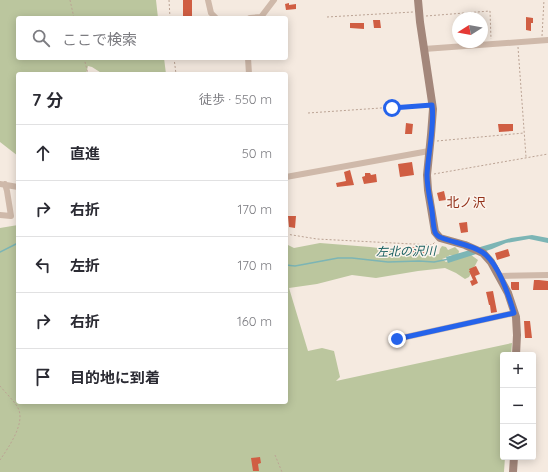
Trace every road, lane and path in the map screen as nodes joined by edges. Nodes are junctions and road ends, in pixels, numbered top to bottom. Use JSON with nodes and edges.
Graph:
{"nodes":[{"id":1,"x":70,"y":0,"type":"edge"},
{"id":2,"x":168,"y":0,"type":"edge"},
{"id":3,"x":208,"y":0,"type":"edge"},
{"id":4,"x":274,"y":0,"type":"edge"},
{"id":5,"x":418,"y":0,"type":"edge"},
{"id":6,"x":544,"y":0,"type":"edge"},
{"id":7,"x":420,"y":14,"type":"junction"},
{"id":8,"x":74,"y":16,"type":"edge"},
{"id":9,"x":170,"y":16,"type":"edge"},
{"id":10,"x":214,"y":16,"type":"edge"},
{"id":11,"x":262,"y":16,"type":"edge"},
{"id":12,"x":327,"y":17,"type":"dead end"},
{"id":13,"x":545,"y":40,"type":"edge"},
{"id":14,"x":517,"y":42,"type":"junction"},
{"id":15,"x":491,"y":44,"type":"junction"},
{"id":16,"x":424,"y":49,"type":"junction"},
{"id":17,"x":84,"y":60,"type":"edge"},
{"id":18,"x":174,"y":60,"type":"edge"},
{"id":19,"x":248,"y":60,"type":"edge"},
{"id":20,"x":88,"y":72,"type":"edge"},
{"id":21,"x":176,"y":72,"type":"edge"},
{"id":22,"x":249,"y":72,"type":"edge"},
{"id":23,"x":432,"y":105,"type":"junction"},
{"id":24,"x":308,"y":113,"type":"dead end"},
{"id":25,"x":524,"y":133,"type":"junction"},
{"id":26,"x":431,"y":141,"type":"junction"},
{"id":27,"x":429,"y":151,"type":"junction"},
{"id":28,"x":548,"y":154,"type":"edge"},
{"id":29,"x":526,"y":158,"type":"junction"},
{"id":30,"x":427,"y":175,"type":"junction"},
{"id":31,"x":288,"y":177,"type":"edge"},
{"id":32,"x":2,"y":184,"type":"edge"},
{"id":33,"x":16,"y":187,"type":"edge"},
{"id":34,"x":0,"y":215,"type":"edge"},
{"id":35,"x":288,"y":234,"type":"edge"},
{"id":36,"x":440,"y":238,"type":"junction"},
{"id":37,"x":548,"y":275,"type":"edge"},
{"id":38,"x":499,"y":276,"type":"junction"},
{"id":39,"x":514,"y":313,"type":"junction"},
{"id":40,"x":397,"y":339,"type":"dead end"},
{"id":41,"x":516,"y":352,"type":"edge"},
{"id":42,"x":0,"y":386,"type":"edge"},
{"id":43,"x":275,"y":456,"type":"dead end"},
{"id":44,"x":0,"y":460,"type":"edge"},
{"id":45,"x":514,"y":460,"type":"edge"},
{"id":46,"x":282,"y":472,"type":"edge"},
{"id":47,"x":513,"y":472,"type":"edge"}],
"edges":[{"from":1,"to":8,"type":"path"},
{"from":2,"to":9,"type":"path"},
{"from":3,"to":10,"type":"street"},
{"from":4,"to":11,"type":"street"},
{"from":5,"to":7,"type":"street"},
{"from":6,"to":13,"type":"path"},
{"from":7,"to":12,"type":"path"},
{"from":7,"to":15,"type":"path"},
{"from":7,"to":16,"type":"street"},
{"from":13,"to":14,"type":"street"},
{"from":14,"to":15,"type":"street"},
{"from":14,"to":25,"type":"path"},
{"from":15,"to":16,"type":"street"},
{"from":16,"to":23,"type":"street"},
{"from":17,"to":20,"type":"path"},
{"from":18,"to":21,"type":"path"},
{"from":19,"to":22,"type":"street"},
{"from":23,"to":24,"type":"path"},
{"from":23,"to":26,"type":"street"},
{"from":25,"to":26,"type":"path"},
{"from":25,"to":29,"type":"path"},
{"from":26,"to":27,"type":"street"},
{"from":27,"to":30,"type":"street"},
{"from":27,"to":31,"type":"street"},
{"from":28,"to":29,"type":"path"},
{"from":29,"to":30,"type":"path"},
{"from":30,"to":36,"type":"street"},
{"from":32,"to":33,"type":"street"},
{"from":32,"to":34,"type":"street"},
{"from":35,"to":36,"type":"path"},
{"from":36,"to":38,"type":"street"},
{"from":37,"to":38,"type":"street"},
{"from":38,"to":39,"type":"street"},
{"from":39,"to":40,"type":"street"},
{"from":39,"to":41,"type":"street"},
{"from":42,"to":44,"type":"path"},
{"from":43,"to":46,"type":"path"},
{"from":45,"to":47,"type":"street"}]}
